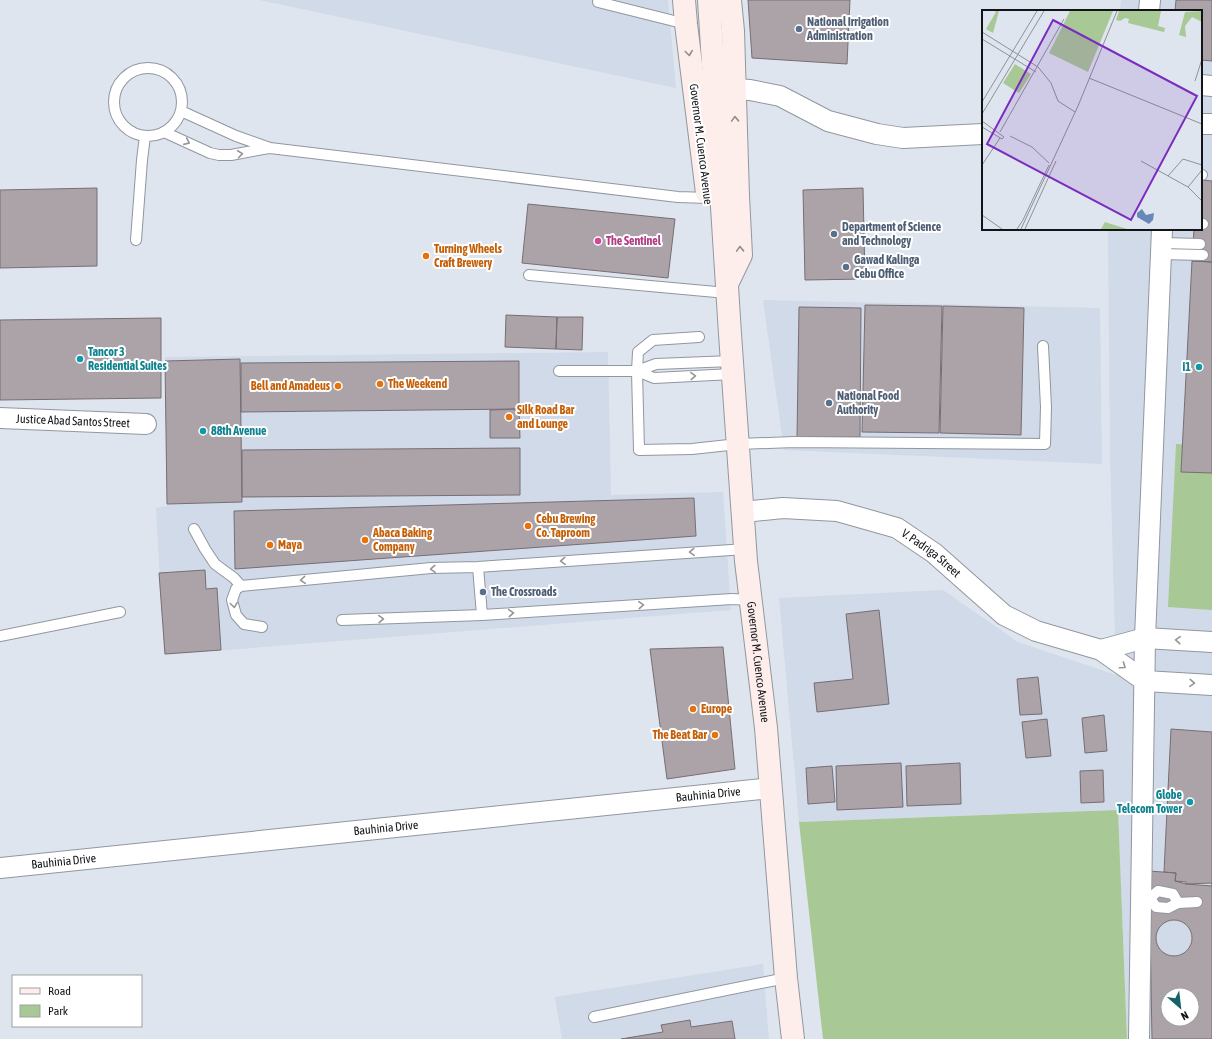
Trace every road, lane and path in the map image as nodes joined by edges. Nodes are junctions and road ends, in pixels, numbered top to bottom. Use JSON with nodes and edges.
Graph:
{"nodes":[{"id":1,"x":684,"y":0,"type":"edge"},
{"id":2,"x":730,"y":0,"type":"edge"},
{"id":3,"x":1150,"y":0,"type":"edge"},
{"id":4,"x":598,"y":2,"type":"dead end"},
{"id":5,"x":710,"y":10,"type":"edge"},
{"id":6,"x":1149,"y":10,"type":"edge"},
{"id":7,"x":686,"y":24,"type":"junction"},
{"id":8,"x":1202,"y":85,"type":"edge"},
{"id":9,"x":1212,"y":86,"type":"edge"},
{"id":10,"x":734,"y":89,"type":"junction"},
{"id":11,"x":181,"y":111,"type":"junction"},
{"id":12,"x":164,"y":132,"type":"junction"},
{"id":13,"x":982,"y":134,"type":"edge"},
{"id":14,"x":145,"y":136,"type":"junction"},
{"id":15,"x":270,"y":148,"type":"junction"},
{"id":16,"x":708,"y":198,"type":"junction"},
{"id":17,"x":136,"y":240,"type":"dead end"},
{"id":18,"x":1162,"y":242,"type":"edge"},
{"id":19,"x":1200,"y":244,"type":"dead end"},
{"id":20,"x":1203,"y":255,"type":"dead end"},
{"id":21,"x":529,"y":275,"type":"dead end"},
{"id":22,"x":727,"y":289,"type":"junction"},
{"id":23,"x":699,"y":337,"type":"dead end"},
{"id":24,"x":1043,"y":346,"type":"dead end"},
{"id":25,"x":732,"y":367,"type":"junction"},
{"id":26,"x":559,"y":371,"type":"dead end"},
{"id":27,"x":637,"y":371,"type":"junction"},
{"id":28,"x":0,"y":418,"type":"edge"},
{"id":29,"x":146,"y":424,"type":"dead end"},
{"id":30,"x":738,"y":444,"type":"junction"},
{"id":31,"x":743,"y":512,"type":"junction"},
{"id":32,"x":194,"y":529,"type":"dead end"},
{"id":33,"x":746,"y":549,"type":"junction"},
{"id":34,"x":478,"y":567,"type":"junction"},
{"id":35,"x":241,"y":586,"type":"junction"},
{"id":36,"x":750,"y":600,"type":"junction"},
{"id":37,"x":120,"y":612,"type":"dead end"},
{"id":38,"x":482,"y":615,"type":"junction"},
{"id":39,"x":342,"y":620,"type":"dead end"},
{"id":40,"x":262,"y":627,"type":"dead end"},
{"id":41,"x":0,"y":636,"type":"edge"},
{"id":42,"x":1145,"y":638,"type":"junction"},
{"id":43,"x":1212,"y":642,"type":"edge"},
{"id":44,"x":1101,"y":650,"type":"junction"},
{"id":45,"x":1145,"y":681,"type":"junction"},
{"id":46,"x":1212,"y":685,"type":"edge"},
{"id":47,"x":771,"y":788,"type":"junction"},
{"id":48,"x":0,"y":868,"type":"edge"},
{"id":49,"x":1146,"y":897,"type":"junction"},
{"id":50,"x":1197,"y":902,"type":"dead end"},
{"id":51,"x":1178,"y":903,"type":"junction"},
{"id":52,"x":786,"y":978,"type":"junction"},
{"id":53,"x":594,"y":1017,"type":"dead end"},
{"id":54,"x":793,"y":1039,"type":"edge"},
{"id":55,"x":1139,"y":1039,"type":"edge"}],
"edges":[{"from":1,"to":7,"type":"main road","name":"Governor M. Cuenco Avenue"},
{"from":2,"to":10,"type":"main road","name":"Governor M. Cuenco Avenue"},
{"from":3,"to":6,"type":"street"},
{"from":4,"to":7,"type":"lane"},
{"from":5,"to":22,"type":"main road","name":"Governor M. Cuenco Avenue"},
{"from":7,"to":16,"type":"main road","name":"Governor M. Cuenco Avenue","one_way":true},
{"from":8,"to":9,"type":"street"},
{"from":10,"to":13,"type":"street"},
{"from":22,"to":10,"type":"main road","name":"Governor M. Cuenco Avenue","one_way":true},
{"from":11,"to":12,"type":"lane"},
{"from":11,"to":14,"type":"lane"},
{"from":11,"to":15,"type":"lane"},
{"from":12,"to":14,"type":"lane"},
{"from":12,"to":15,"type":"lane","one_way":true},
{"from":14,"to":17,"type":"lane"},
{"from":15,"to":16,"type":"lane"},
{"from":16,"to":22,"type":"main road","name":"Governor M. Cuenco Avenue"},
{"from":18,"to":19,"type":"lane"},
{"from":18,"to":20,"type":"lane"},
{"from":18,"to":42,"type":"street"},
{"from":21,"to":22,"type":"lane"},
{"from":22,"to":25,"type":"main road","name":"Governor M. Cuenco Avenue"},
{"from":23,"to":27,"type":"lane"},
{"from":24,"to":30,"type":"lane"},
{"from":25,"to":27,"type":"lane"},
{"from":25,"to":30,"type":"main road","name":"Governor M. Cuenco Avenue"},
{"from":26,"to":27,"type":"lane"},
{"from":27,"to":30,"type":"lane"},
{"from":28,"to":29,"type":"street","name":"Justice Abad Santos Street"},
{"from":30,"to":31,"type":"main road","name":"Governor M. Cuenco Avenue"},
{"from":31,"to":33,"type":"main road","name":"Governor M. Cuenco Avenue"},
{"from":31,"to":44,"type":"street","name":"V. Padriga Street"},
{"from":32,"to":35,"type":"lane"},
{"from":33,"to":34,"type":"lane","one_way":true},
{"from":33,"to":36,"type":"main road","name":"Governor M. Cuenco Avenue"},
{"from":34,"to":35,"type":"lane","one_way":true},
{"from":34,"to":38,"type":"lane"},
{"from":35,"to":40,"type":"lane","one_way":true},
{"from":38,"to":36,"type":"lane","one_way":true},
{"from":36,"to":47,"type":"main road","name":"Governor M. Cuenco Avenue"},
{"from":37,"to":41,"type":"lane"},
{"from":39,"to":38,"type":"lane","one_way":true},
{"from":43,"to":42,"type":"street","one_way":true},
{"from":42,"to":44,"type":"street"},
{"from":42,"to":45,"type":"street"},
{"from":44,"to":45,"type":"street","name":"V. Padriga Street","one_way":true},
{"from":45,"to":46,"type":"street","one_way":true},
{"from":45,"to":49,"type":"street"},
{"from":47,"to":48,"type":"street","name":"Bauhinia Drive"},
{"from":47,"to":52,"type":"main road","name":"Governor M. Cuenco Avenue"},
{"from":49,"to":51,"type":"lane"},
{"from":49,"to":51,"type":"lane"},
{"from":49,"to":55,"type":"street"},
{"from":50,"to":51,"type":"lane"},
{"from":52,"to":53,"type":"lane"},
{"from":52,"to":54,"type":"main road","name":"Governor M. Cuenco Avenue"}]}
